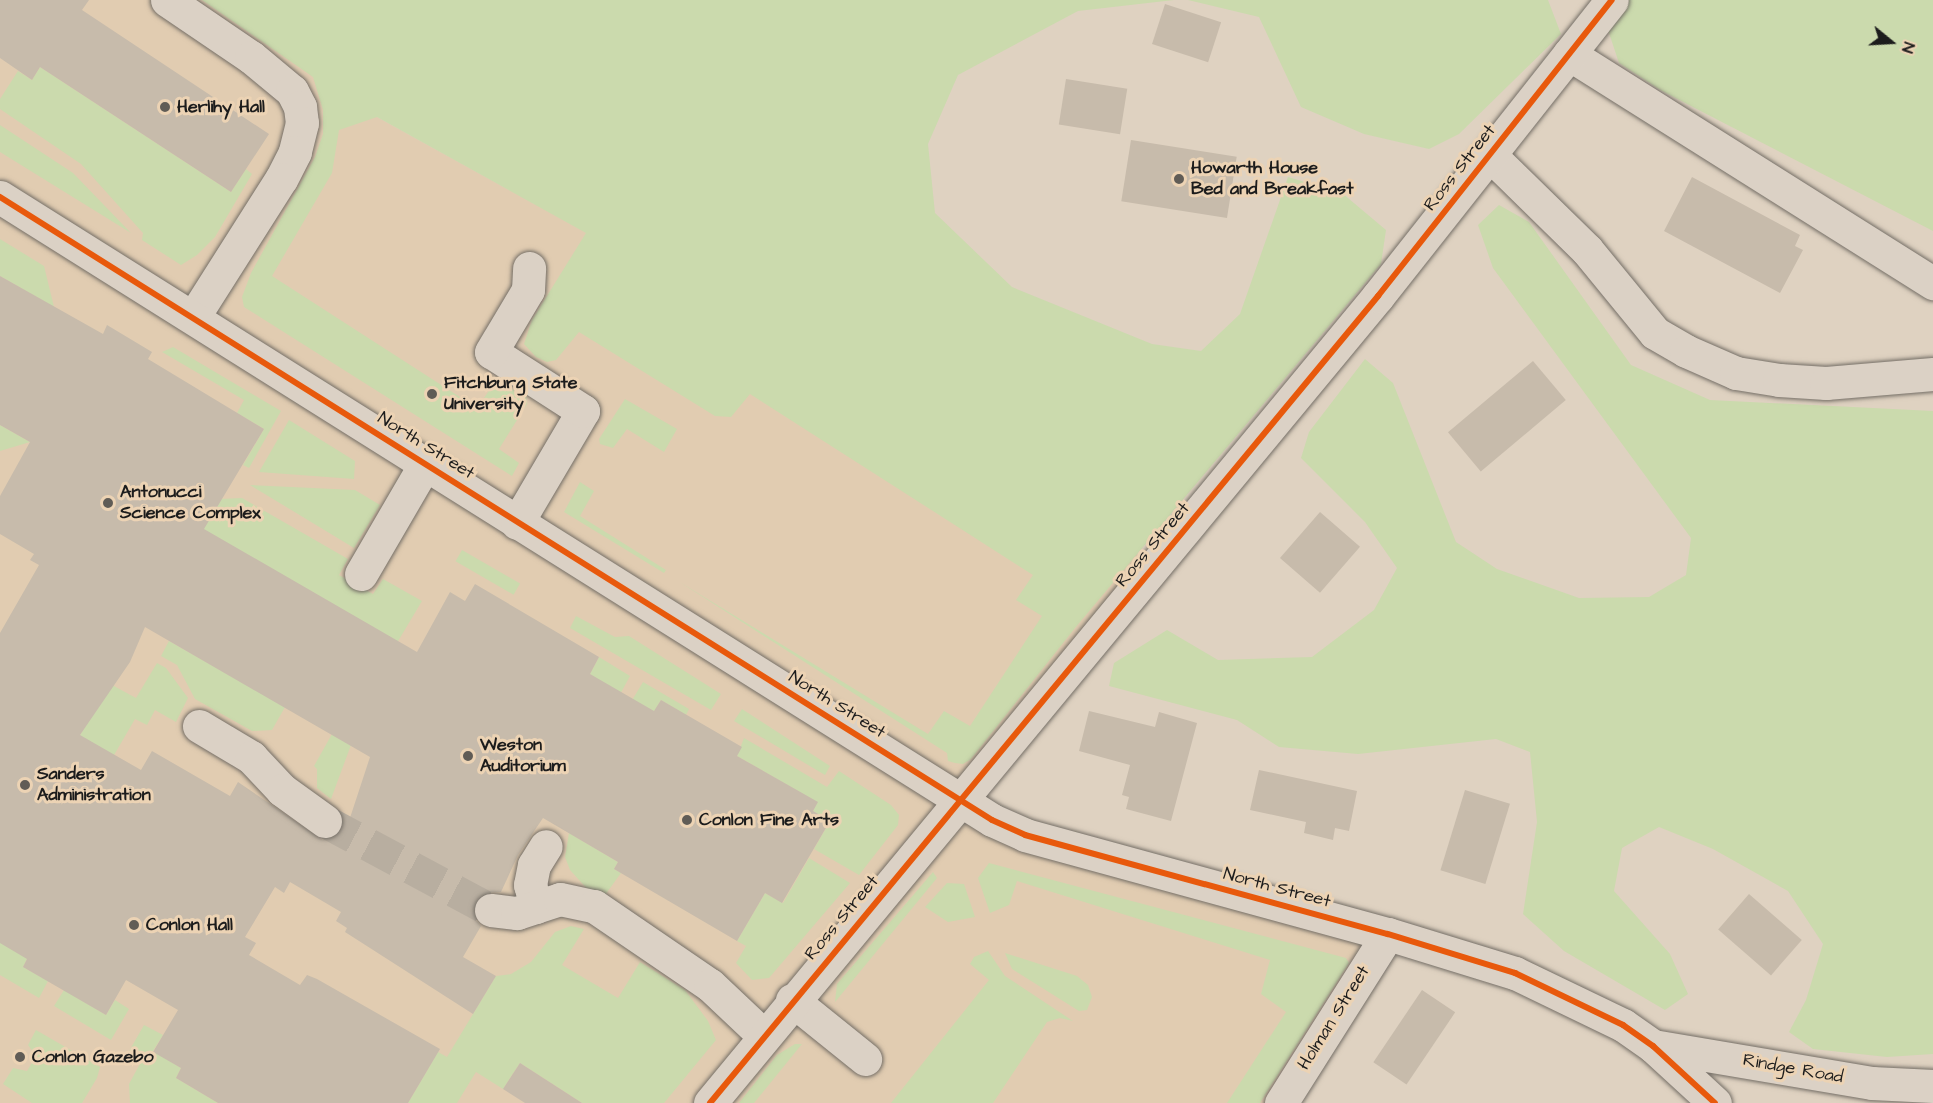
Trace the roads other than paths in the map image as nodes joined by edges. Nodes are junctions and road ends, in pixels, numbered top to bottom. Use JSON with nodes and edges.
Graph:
{"nodes":[{"id":1,"x":167,"y":0,"type":"edge"},
{"id":2,"x":1612,"y":0,"type":"edge"},
{"id":3,"x":1569,"y":54,"type":"junction"},
{"id":4,"x":1490,"y":155,"type":"junction"},
{"id":5,"x":0,"y":197,"type":"edge"},
{"id":6,"x":529,"y":268,"type":"dead end"},
{"id":7,"x":1933,"y":283,"type":"edge"},
{"id":8,"x":194,"y":316,"type":"junction"},
{"id":9,"x":1933,"y":374,"type":"edge"},
{"id":10,"x":425,"y":464,"type":"junction"},
{"id":11,"x":517,"y":523,"type":"junction"},
{"id":12,"x":361,"y":574,"type":"dead end"},
{"id":13,"x":199,"y":726,"type":"dead end"},
{"id":14,"x":961,"y":800,"type":"junction"},
{"id":15,"x":325,"y":821,"type":"tunnel mouth"},
{"id":16,"x":546,"y":846,"type":"dead end"},
{"id":17,"x":536,"y":907,"type":"junction"},
{"id":18,"x":490,"y":910,"type":"tunnel mouth"},
{"id":19,"x":1388,"y":934,"type":"junction"},
{"id":20,"x":792,"y":1000,"type":"junction"},
{"id":21,"x":764,"y":1036,"type":"junction"},
{"id":22,"x":1653,"y":1046,"type":"junction"},
{"id":23,"x":865,"y":1059,"type":"dead end"},
{"id":24,"x":1933,"y":1086,"type":"edge"},
{"id":25,"x":711,"y":1103,"type":"edge"},
{"id":26,"x":1281,"y":1103,"type":"edge"},
{"id":27,"x":1715,"y":1103,"type":"edge"}],
"edges":[{"from":1,"to":8,"type":"street"},
{"from":2,"to":3,"type":"street","name":"Ross Street"},
{"from":3,"to":4,"type":"street","name":"Ross Street"},
{"from":3,"to":7,"type":"street"},
{"from":4,"to":9,"type":"street"},
{"from":4,"to":14,"type":"street","name":"Ross Street"},
{"from":5,"to":8,"type":"street","name":"North Street"},
{"from":6,"to":11,"type":"street"},
{"from":8,"to":10,"type":"street","name":"North Street"},
{"from":10,"to":11,"type":"street","name":"North Street"},
{"from":10,"to":12,"type":"street"},
{"from":11,"to":14,"type":"street","name":"North Street"},
{"from":13,"to":15,"type":"street"},
{"from":14,"to":19,"type":"street","name":"North Street"},
{"from":14,"to":20,"type":"street","name":"Ross Street"},
{"from":16,"to":17,"type":"street"},
{"from":17,"to":18,"type":"street"},
{"from":17,"to":21,"type":"street"},
{"from":19,"to":22,"type":"street","name":"North Street"},
{"from":19,"to":26,"type":"street","name":"Holman Street"},
{"from":20,"to":21,"type":"street","name":"Ross Street"},
{"from":20,"to":23,"type":"street"},
{"from":21,"to":25,"type":"street","name":"Ross Street"},
{"from":22,"to":24,"type":"street","name":"Rindge Road"},
{"from":22,"to":27,"type":"street","name":"North Street"}]}
